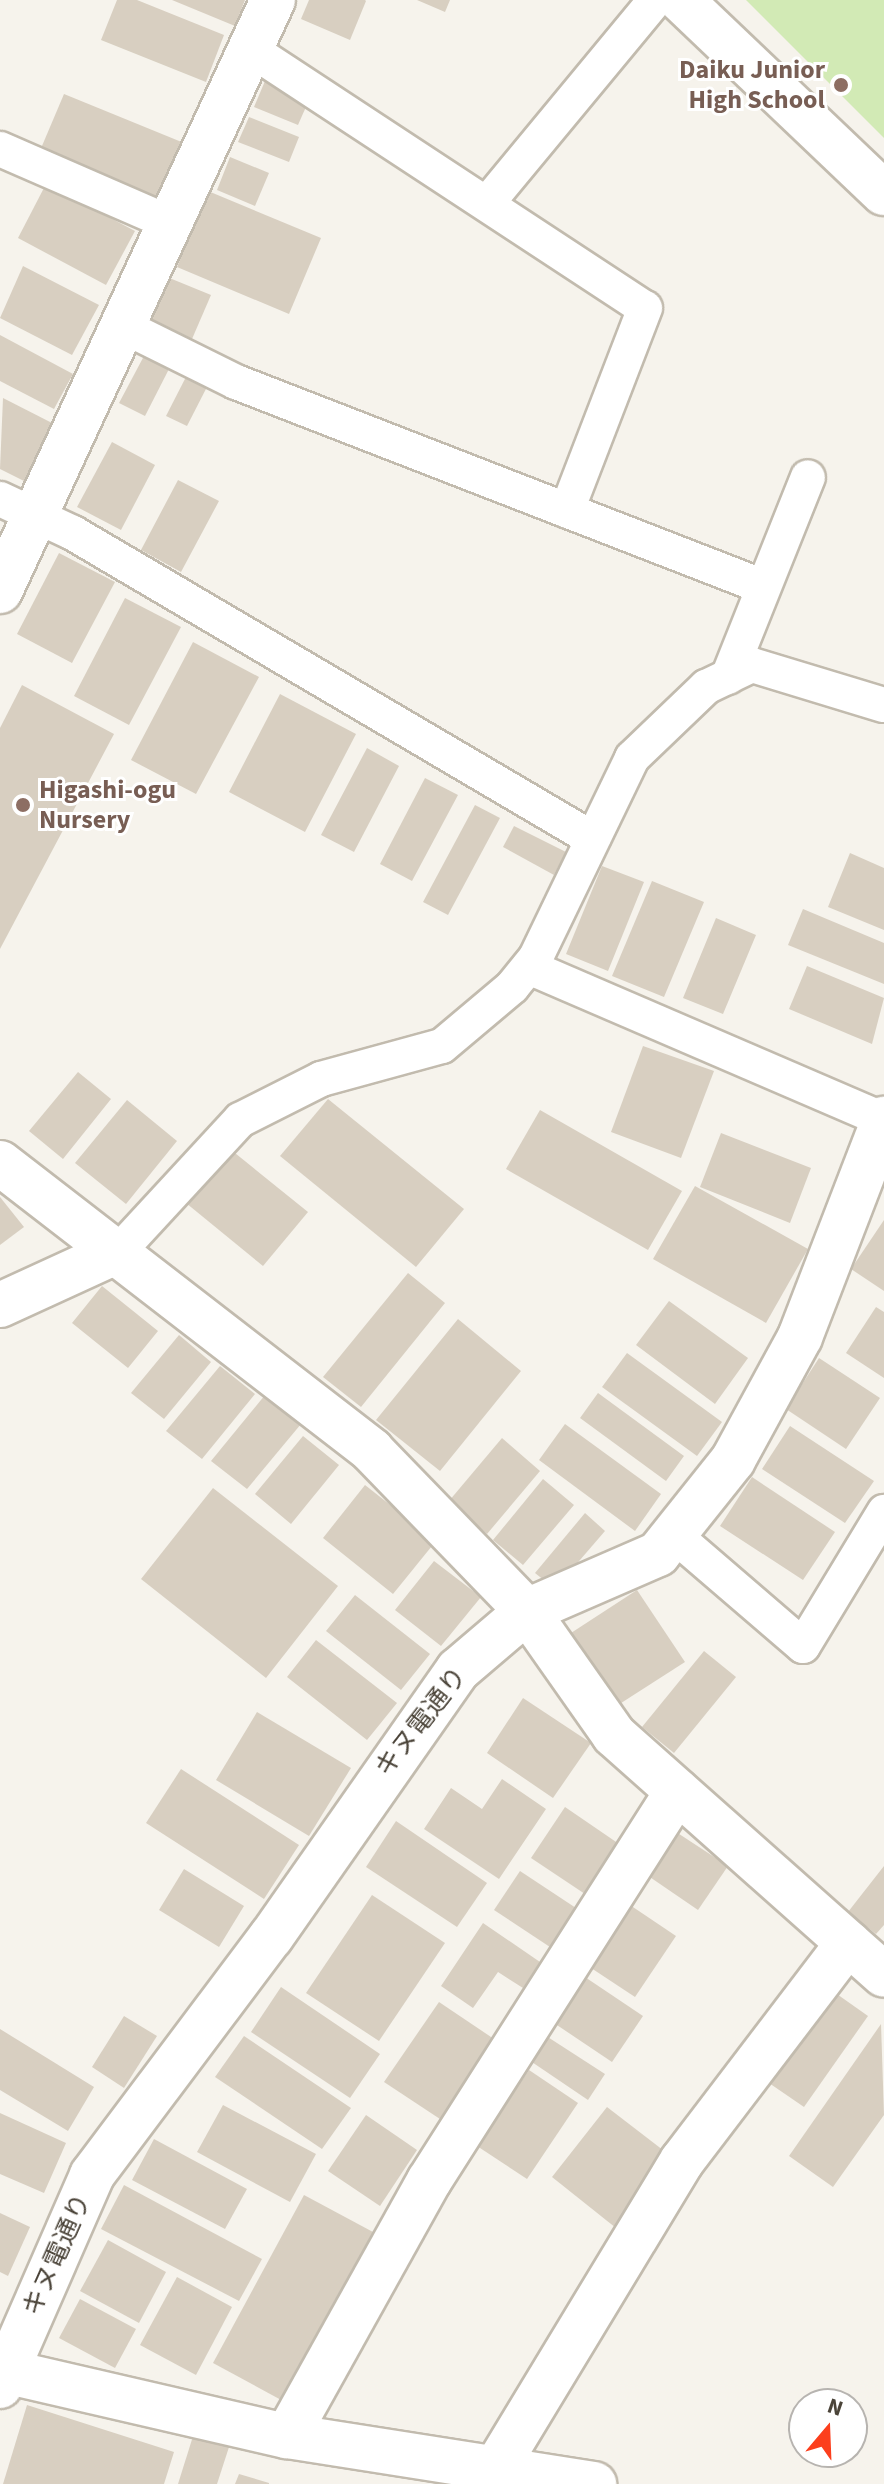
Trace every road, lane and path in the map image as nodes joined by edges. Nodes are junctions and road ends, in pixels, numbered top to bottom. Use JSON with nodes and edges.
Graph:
{"nodes":[{"id":1,"x":273,"y":0,"type":"edge"},
{"id":2,"x":655,"y":0,"type":"edge"},
{"id":3,"x":681,"y":0,"type":"edge"},
{"id":4,"x":250,"y":49,"type":"junction"},
{"id":5,"x":0,"y":149,"type":"edge"},
{"id":6,"x":884,"y":193,"type":"edge"},
{"id":7,"x":489,"y":201,"type":"junction"},
{"id":8,"x":170,"y":223,"type":"junction"},
{"id":9,"x":123,"y":326,"type":"junction"},
{"id":10,"x":808,"y":477,"type":"dead end"},
{"id":11,"x":18,"y":508,"type":"edge"},
{"id":12,"x":567,"y":510,"type":"junction"},
{"id":13,"x":764,"y":587,"type":"junction"},
{"id":14,"x":0,"y":591,"type":"edge"},
{"id":15,"x":728,"y":677,"type":"junction"},
{"id":16,"x":884,"y":705,"type":"edge"},
{"id":17,"x":593,"y":839,"type":"junction"},
{"id":18,"x":529,"y":967,"type":"junction"},
{"id":19,"x":884,"y":1120,"type":"edge"},
{"id":20,"x":0,"y":1163,"type":"edge"},
{"id":21,"x":874,"y":1183,"type":"edge"},
{"id":22,"x":120,"y":1250,"type":"junction"},
{"id":23,"x":0,"y":1305,"type":"edge"},
{"id":24,"x":884,"y":1512,"type":"edge"},
{"id":25,"x":674,"y":1535,"type":"junction"},
{"id":26,"x":527,"y":1611,"type":"junction"},
{"id":27,"x":677,"y":1791,"type":"junction"},
{"id":28,"x":848,"y":1943,"type":"junction"},
{"id":29,"x":884,"y":1975,"type":"edge"},
{"id":30,"x":2,"y":2376,"type":"edge"},
{"id":31,"x":287,"y":2436,"type":"junction"},
{"id":32,"x":496,"y":2468,"type":"junction"},
{"id":33,"x":594,"y":2484,"type":"edge"}],
"edges":[{"from":1,"to":4,"type":"street"},
{"from":2,"to":7,"type":"lane"},
{"from":3,"to":6,"type":"street"},
{"from":4,"to":7,"type":"lane"},
{"from":4,"to":8,"type":"street"},
{"from":5,"to":8,"type":"lane"},
{"from":7,"to":12,"type":"lane"},
{"from":8,"to":9,"type":"street"},
{"from":9,"to":11,"type":"street"},
{"from":9,"to":12,"type":"lane"},
{"from":10,"to":13,"type":"lane"},
{"from":11,"to":14,"type":"street"},
{"from":11,"to":17,"type":"lane"},
{"from":12,"to":13,"type":"lane"},
{"from":13,"to":15,"type":"lane"},
{"from":15,"to":16,"type":"lane"},
{"from":15,"to":17,"type":"lane"},
{"from":17,"to":18,"type":"lane"},
{"from":18,"to":19,"type":"lane"},
{"from":18,"to":22,"type":"lane"},
{"from":19,"to":21,"type":"street","name":"キヌ電通り"},
{"from":20,"to":22,"type":"street"},
{"from":21,"to":25,"type":"street","name":"キヌ電通り"},
{"from":22,"to":23,"type":"street"},
{"from":22,"to":26,"type":"street"},
{"from":24,"to":25,"type":"lane"},
{"from":25,"to":26,"type":"street","name":"キヌ電通り"},
{"from":26,"to":27,"type":"street"},
{"from":26,"to":30,"type":"street","name":"キヌ電通り"},
{"from":27,"to":28,"type":"street"},
{"from":27,"to":31,"type":"street"},
{"from":28,"to":29,"type":"street"},
{"from":28,"to":32,"type":"street"},
{"from":30,"to":31,"type":"street"},
{"from":31,"to":32,"type":"street"},
{"from":32,"to":33,"type":"street"}]}
